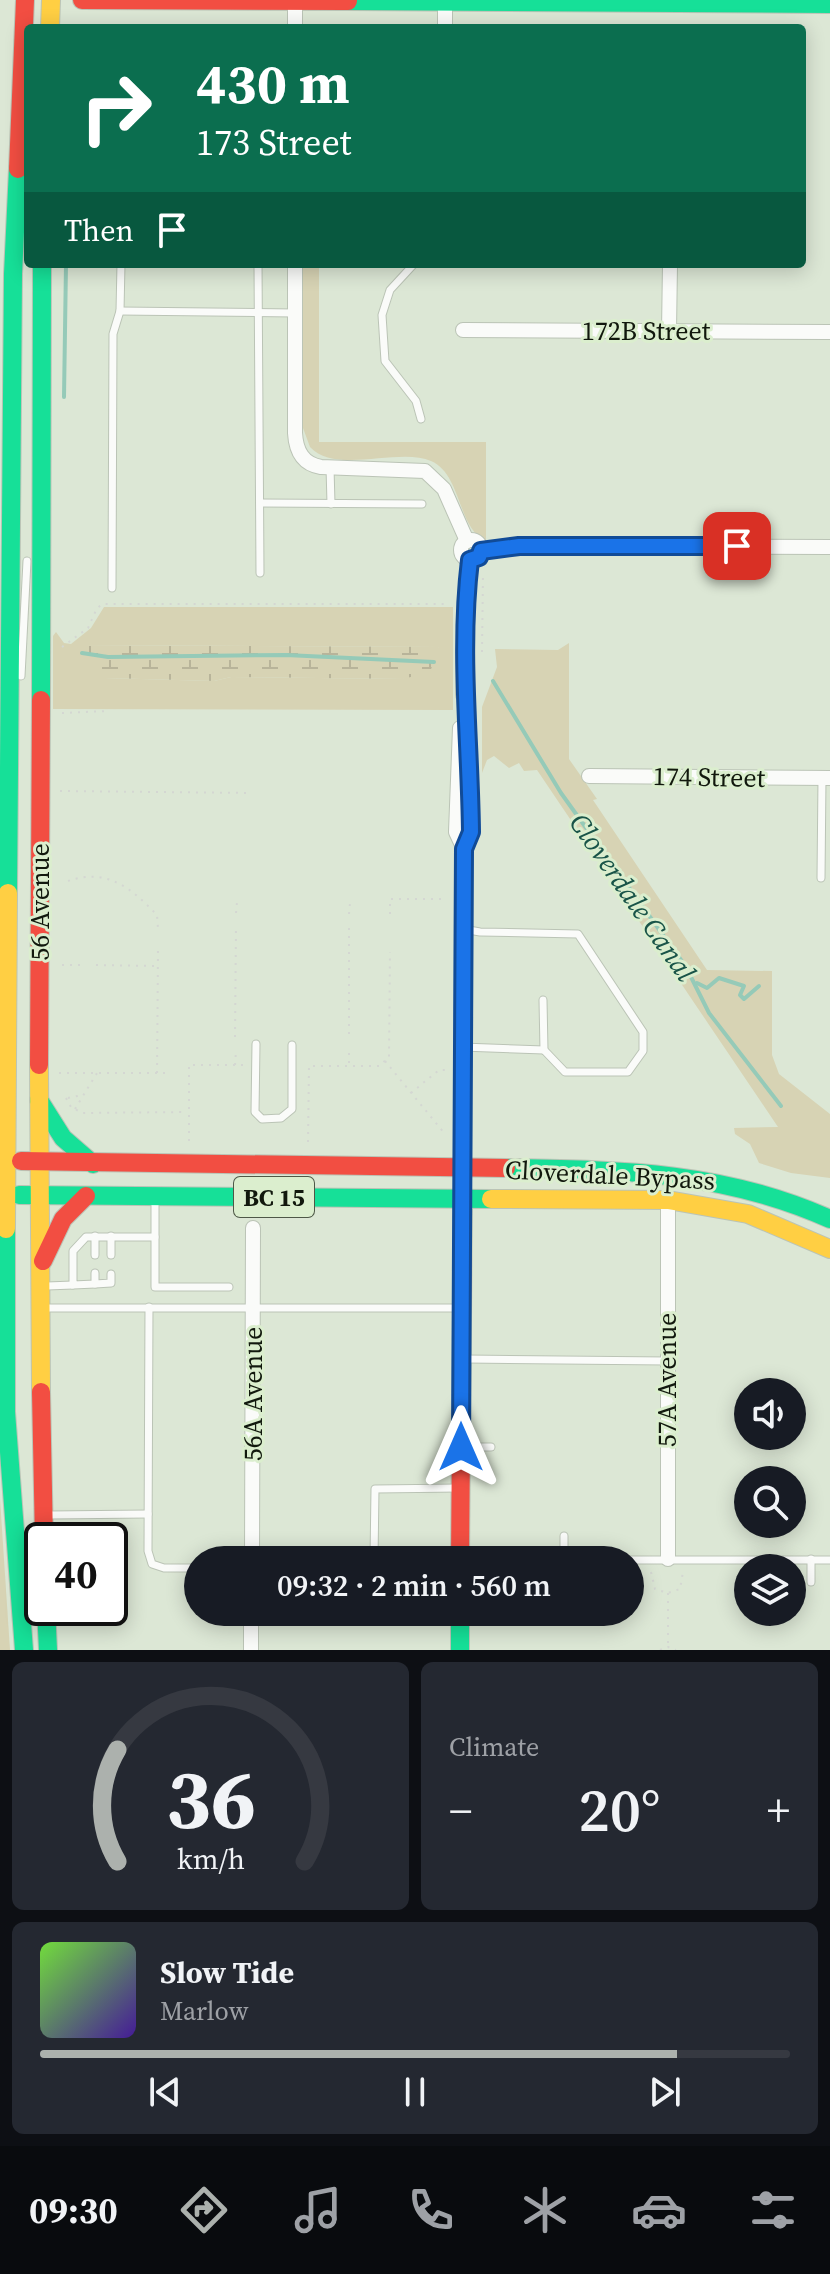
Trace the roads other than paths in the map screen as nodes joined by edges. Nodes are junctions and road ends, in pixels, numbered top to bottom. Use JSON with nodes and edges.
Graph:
{"nodes":[{"id":1,"x":25,"y":0,"type":"edge"},
{"id":2,"x":51,"y":0,"type":"edge"},
{"id":3,"x":82,"y":0,"type":"edge"},
{"id":4,"x":445,"y":1,"type":"edge"},
{"id":5,"x":295,"y":3,"type":"junction"},
{"id":6,"x":830,"y":4,"type":"edge"},
{"id":7,"x":50,"y":24,"type":"edge"},
{"id":8,"x":295,"y":24,"type":"edge"},
{"id":9,"x":445,"y":24,"type":"edge"},
{"id":10,"x":42,"y":268,"type":"edge"},
{"id":11,"x":121,"y":268,"type":"edge"},
{"id":12,"x":258,"y":268,"type":"edge"},
{"id":13,"x":295,"y":268,"type":"edge"},
{"id":14,"x":410,"y":268,"type":"edge"},
{"id":15,"x":670,"y":268,"type":"edge"},
{"id":16,"x":120,"y":311,"type":"junction"},
{"id":17,"x":258,"y":312,"type":"junction"},
{"id":18,"x":295,"y":313,"type":"junction"},
{"id":19,"x":463,"y":330,"type":"dead end"},
{"id":20,"x":669,"y":331,"type":"junction"},
{"id":21,"x":830,"y":332,"type":"edge"},
{"id":22,"x":421,"y":419,"type":"dead end"},
{"id":23,"x":330,"y":467,"type":"junction"},
{"id":24,"x":260,"y":503,"type":"junction"},
{"id":25,"x":331,"y":504,"type":"junction"},
{"id":26,"x":422,"y":504,"type":"dead end"},
{"id":27,"x":33,"y":545,"type":"junction"},
{"id":28,"x":830,"y":547,"type":"edge"},
{"id":29,"x":478,"y":559,"type":"junction"},
{"id":30,"x":260,"y":573,"type":"dead end"},
{"id":31,"x":112,"y":588,"type":"dead end"},
{"id":32,"x":11,"y":697,"type":"edge"},
{"id":33,"x":31,"y":717,"type":"dead end"},
{"id":34,"x":41,"y":744,"type":"junction"},
{"id":35,"x":589,"y":776,"type":"dead end"},
{"id":36,"x":826,"y":778,"type":"edge"},
{"id":37,"x":821,"y":878,"type":"dead end"},
{"id":38,"x":463,"y":929,"type":"junction"},
{"id":39,"x":543,"y":1000,"type":"dead end"},
{"id":40,"x":256,"y":1044,"type":"dead end"},
{"id":41,"x":292,"y":1045,"type":"dead end"},
{"id":42,"x":462,"y":1047,"type":"junction"},
{"id":43,"x":544,"y":1050,"type":"junction"},
{"id":44,"x":3,"y":1098,"type":"edge"},
{"id":45,"x":47,"y":1100,"type":"junction"},
{"id":46,"x":3,"y":1160,"type":"edge"},
{"id":47,"x":38,"y":1161,"type":"junction"},
{"id":48,"x":93,"y":1164,"type":"junction"},
{"id":49,"x":463,"y":1167,"type":"junction"},
{"id":50,"x":3,"y":1195,"type":"edge"},
{"id":51,"x":38,"y":1195,"type":"junction"},
{"id":52,"x":86,"y":1196,"type":"junction"},
{"id":53,"x":155,"y":1196,"type":"junction"},
{"id":54,"x":463,"y":1197,"type":"junction"},
{"id":55,"x":668,"y":1200,"type":"junction"},
{"id":56,"x":830,"y":1219,"type":"edge"},
{"id":57,"x":253,"y":1228,"type":"dead end"},
{"id":58,"x":95,"y":1236,"type":"junction"},
{"id":59,"x":111,"y":1236,"type":"junction"},
{"id":60,"x":155,"y":1237,"type":"junction"},
{"id":61,"x":3,"y":1243,"type":"edge"},
{"id":62,"x":830,"y":1249,"type":"edge"},
{"id":63,"x":95,"y":1255,"type":"dead end"},
{"id":64,"x":111,"y":1255,"type":"dead end"},
{"id":65,"x":95,"y":1273,"type":"dead end"},
{"id":66,"x":111,"y":1274,"type":"dead end"},
{"id":67,"x":39,"y":1277,"type":"junction"},
{"id":68,"x":95,"y":1284,"type":"junction"},
{"id":69,"x":73,"y":1285,"type":"junction"},
{"id":70,"x":229,"y":1287,"type":"dead end"},
{"id":71,"x":149,"y":1307,"type":"junction"},
{"id":72,"x":253,"y":1307,"type":"junction"},
{"id":73,"x":461,"y":1308,"type":"junction"},
{"id":74,"x":39,"y":1309,"type":"junction"},
{"id":75,"x":462,"y":1359,"type":"junction"},
{"id":76,"x":667,"y":1361,"type":"junction"},
{"id":77,"x":461,"y":1447,"type":"junction"},
{"id":78,"x":491,"y":1447,"type":"dead end"},
{"id":79,"x":461,"y":1488,"type":"junction"},
{"id":80,"x":148,"y":1514,"type":"junction"},
{"id":81,"x":43,"y":1515,"type":"junction"},
{"id":82,"x":43,"y":1522,"type":"edge"},
{"id":83,"x":564,"y":1536,"type":"dead end"},
{"id":84,"x":252,"y":1546,"type":"edge"},
{"id":85,"x":374,"y":1546,"type":"edge"},
{"id":86,"x":460,"y":1546,"type":"edge"},
{"id":87,"x":564,"y":1546,"type":"edge"},
{"id":88,"x":644,"y":1559,"type":"edge"},
{"id":89,"x":668,"y":1559,"type":"junction"},
{"id":90,"x":811,"y":1559,"type":"junction"},
{"id":91,"x":830,"y":1560,"type":"edge"},
{"id":92,"x":184,"y":1568,"type":"edge"},
{"id":93,"x":811,"y":1582,"type":"dead end"},
{"id":94,"x":47,"y":1626,"type":"edge"},
{"id":95,"x":251,"y":1626,"type":"edge"},
{"id":96,"x":460,"y":1626,"type":"edge"},
{"id":97,"x":24,"y":1650,"type":"edge"},
{"id":98,"x":48,"y":1650,"type":"edge"},
{"id":99,"x":251,"y":1650,"type":"edge"},
{"id":100,"x":460,"y":1650,"type":"edge"}],
"edges":[{"from":1,"to":32,"type":"main road","name":"56 Avenue"},
{"from":2,"to":7,"type":"main road"},
{"from":3,"to":5,"type":"main road"},
{"from":4,"to":5,"type":"main road"},
{"from":4,"to":6,"type":"main road"},
{"from":4,"to":9,"type":"street"},
{"from":5,"to":8,"type":"street"},
{"from":10,"to":27,"type":"main road","name":"56 Avenue"},
{"from":11,"to":16,"type":"lane"},
{"from":12,"to":17,"type":"lane"},
{"from":13,"to":18,"type":"street"},
{"from":14,"to":22,"type":"lane"},
{"from":15,"to":20,"type":"street"},
{"from":16,"to":17,"type":"lane"},
{"from":16,"to":31,"type":"lane"},
{"from":17,"to":18,"type":"lane"},
{"from":17,"to":24,"type":"lane"},
{"from":18,"to":23,"type":"street"},
{"from":19,"to":20,"type":"street","name":"172B Street"},
{"from":20,"to":21,"type":"street","name":"172B Street"},
{"from":23,"to":25,"type":"lane"},
{"from":23,"to":29,"type":"street"},
{"from":24,"to":25,"type":"lane"},
{"from":24,"to":30,"type":"lane"},
{"from":25,"to":26,"type":"lane"},
{"from":27,"to":32,"type":"lane"},
{"from":27,"to":34,"type":"main road","name":"56 Avenue"},
{"from":28,"to":29,"type":"street"},
{"from":29,"to":38,"type":"street"},
{"from":32,"to":44,"type":"main road","name":"56 Avenue"},
{"from":33,"to":34,"type":"lane"},
{"from":34,"to":45,"type":"main road","name":"56 Avenue"},
{"from":35,"to":36,"type":"street","name":"174 Street"},
{"from":36,"to":37,"type":"lane"},
{"from":38,"to":42,"type":"street"},
{"from":38,"to":43,"type":"lane"},
{"from":39,"to":43,"type":"lane"},
{"from":40,"to":41,"type":"lane"},
{"from":42,"to":43,"type":"lane"},
{"from":42,"to":49,"type":"street"},
{"from":44,"to":46,"type":"main road","name":"56 Avenue"},
{"from":45,"to":47,"type":"main road","name":"56 Avenue"},
{"from":45,"to":48,"type":"main road"},
{"from":46,"to":47,"type":"main road","name":"Cloverdale Bypass","number":"BC 15"},
{"from":46,"to":50,"type":"main road","name":"56 Avenue"},
{"from":47,"to":48,"type":"main road","name":"Cloverdale Bypass","number":"BC 15"},
{"from":47,"to":51,"type":"main road","name":"56 Avenue"},
{"from":48,"to":49,"type":"main road","name":"Cloverdale Bypass","number":"BC 15"},
{"from":49,"to":54,"type":"street"},
{"from":49,"to":56,"type":"main road","name":"Cloverdale Bypass","number":"BC 15"},
{"from":50,"to":51,"type":"main road","name":"Cloverdale Bypass","number":"BC 15"},
{"from":50,"to":61,"type":"main road","name":"56 Avenue"},
{"from":51,"to":52,"type":"main road","name":"Cloverdale Bypass","number":"BC 15"},
{"from":51,"to":67,"type":"main road","name":"56 Avenue"},
{"from":52,"to":53,"type":"main road","name":"Cloverdale Bypass","number":"BC 15"},
{"from":52,"to":67,"type":"main road"},
{"from":53,"to":54,"type":"main road","name":"Cloverdale Bypass","number":"BC 15"},
{"from":53,"to":60,"type":"lane"},
{"from":54,"to":55,"type":"main road","name":"Cloverdale Bypass","number":"BC 15"},
{"from":54,"to":73,"type":"main road"},
{"from":55,"to":62,"type":"main road","name":"Cloverdale Bypass","number":"BC 15"},
{"from":55,"to":76,"type":"street","name":"57A Avenue"},
{"from":57,"to":72,"type":"street","name":"56A Avenue"},
{"from":58,"to":59,"type":"lane"},
{"from":58,"to":63,"type":"lane"},
{"from":58,"to":69,"type":"lane"},
{"from":59,"to":60,"type":"lane"},
{"from":59,"to":64,"type":"lane"},
{"from":60,"to":70,"type":"lane"},
{"from":61,"to":97,"type":"main road","name":"56 Avenue"},
{"from":65,"to":68,"type":"lane"},
{"from":66,"to":68,"type":"lane"},
{"from":67,"to":69,"type":"lane"},
{"from":67,"to":74,"type":"main road","name":"56 Avenue"},
{"from":68,"to":69,"type":"lane"},
{"from":71,"to":72,"type":"lane"},
{"from":71,"to":74,"type":"lane"},
{"from":71,"to":80,"type":"lane"},
{"from":72,"to":73,"type":"lane"},
{"from":72,"to":84,"type":"street","name":"56A Avenue"},
{"from":73,"to":75,"type":"main road"},
{"from":74,"to":81,"type":"main road","name":"56 Avenue"},
{"from":75,"to":76,"type":"lane"},
{"from":75,"to":77,"type":"main road"},
{"from":76,"to":89,"type":"street","name":"57A Avenue"},
{"from":77,"to":78,"type":"lane"},
{"from":77,"to":79,"type":"main road"},
{"from":79,"to":85,"type":"lane"},
{"from":79,"to":86,"type":"main road"},
{"from":80,"to":81,"type":"lane"},
{"from":80,"to":92,"type":"lane"},
{"from":81,"to":82,"type":"main road","name":"56 Avenue"},
{"from":83,"to":87,"type":"lane"},
{"from":88,"to":89,"type":"lane"},
{"from":89,"to":90,"type":"lane"},
{"from":90,"to":91,"type":"lane"},
{"from":90,"to":93,"type":"lane"},
{"from":94,"to":98,"type":"main road"},
{"from":95,"to":99,"type":"street"},
{"from":96,"to":100,"type":"main road"}]}
